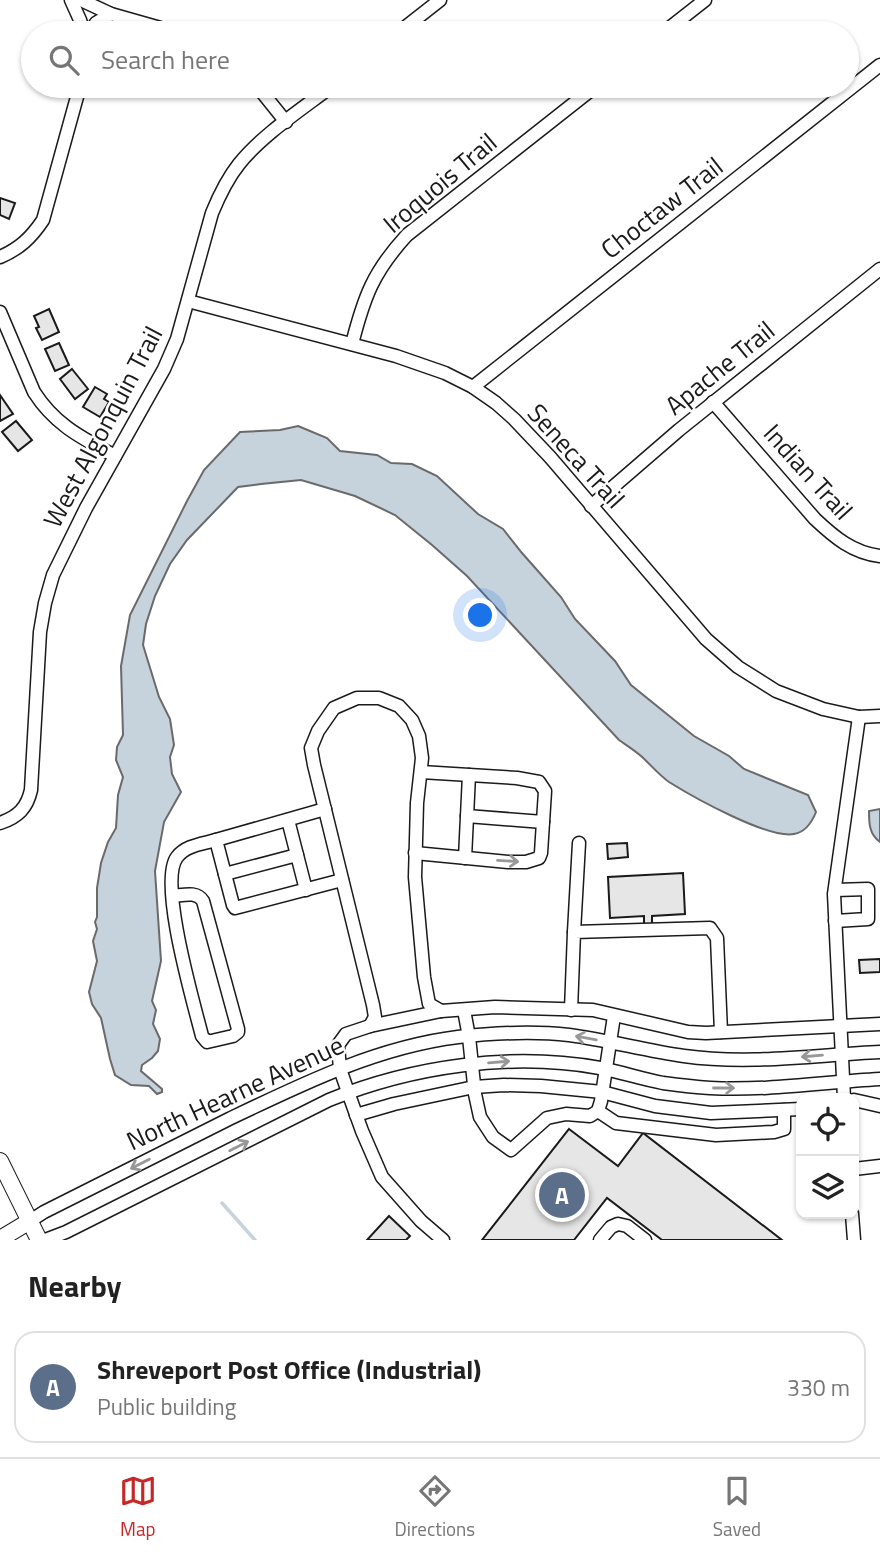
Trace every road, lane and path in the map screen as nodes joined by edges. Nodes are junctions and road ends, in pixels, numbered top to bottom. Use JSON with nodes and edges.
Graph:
{"nodes":[{"id":1,"x":71,"y":0,"type":"edge"},
{"id":2,"x":81,"y":0,"type":"edge"},
{"id":3,"x":440,"y":0,"type":"edge"},
{"id":4,"x":705,"y":0,"type":"edge"},
{"id":5,"x":111,"y":14,"type":"junction"},
{"id":6,"x":80,"y":21,"type":"edge"},
{"id":7,"x":99,"y":21,"type":"edge"},
{"id":8,"x":136,"y":21,"type":"edge"},
{"id":9,"x":413,"y":21,"type":"edge"},
{"id":10,"x":678,"y":21,"type":"edge"},
{"id":11,"x":880,"y":65,"type":"edge"},
{"id":12,"x":859,"y":82,"type":"edge"},
{"id":13,"x":77,"y":98,"type":"edge"},
{"id":14,"x":267,"y":98,"type":"edge"},
{"id":15,"x":316,"y":98,"type":"edge"},
{"id":16,"x":581,"y":98,"type":"edge"},
{"id":17,"x":838,"y":98,"type":"edge"},
{"id":18,"x":286,"y":122,"type":"junction"},
{"id":19,"x":0,"y":257,"type":"edge"},
{"id":20,"x":880,"y":269,"type":"edge"},
{"id":21,"x":188,"y":300,"type":"junction"},
{"id":22,"x":0,"y":312,"type":"edge"},
{"id":23,"x":352,"y":344,"type":"junction"},
{"id":24,"x":473,"y":387,"type":"junction"},
{"id":25,"x":713,"y":402,"type":"junction"},
{"id":26,"x":115,"y":456,"type":"junction"},
{"id":27,"x":591,"y":506,"type":"junction"},
{"id":28,"x":880,"y":556,"type":"edge"},
{"id":29,"x":880,"y":716,"type":"edge"},
{"id":30,"x":859,"y":718,"type":"junction"},
{"id":31,"x":421,"y":772,"type":"junction"},
{"id":32,"x":469,"y":775,"type":"junction"},
{"id":33,"x":325,"y":809,"type":"junction"},
{"id":34,"x":467,"y":816,"type":"junction"},
{"id":35,"x":288,"y":820,"type":"junction"},
{"id":36,"x":543,"y":822,"type":"junction"},
{"id":37,"x":0,"y":823,"type":"edge"},
{"id":38,"x":216,"y":840,"type":"junction"},
{"id":39,"x":579,"y":843,"type":"dead end"},
{"id":40,"x":415,"y":853,"type":"junction"},
{"id":41,"x":297,"y":855,"type":"junction"},
{"id":42,"x":465,"y":858,"type":"junction"},
{"id":43,"x":225,"y":874,"type":"junction"},
{"id":44,"x":342,"y":880,"type":"junction"},
{"id":45,"x":306,"y":890,"type":"junction"},
{"id":46,"x":835,"y":890,"type":"junction"},
{"id":47,"x":173,"y":896,"type":"junction"},
{"id":48,"x":835,"y":920,"type":"junction"},
{"id":49,"x":574,"y":932,"type":"junction"},
{"id":50,"x":464,"y":1010,"type":"junction"},
{"id":51,"x":571,"y":1010,"type":"junction"},
{"id":52,"x":441,"y":1011,"type":"junction"},
{"id":53,"x":614,"y":1016,"type":"junction"},
{"id":54,"x":880,"y":1024,"type":"edge"},
{"id":55,"x":370,"y":1026,"type":"junction"},
{"id":56,"x":840,"y":1026,"type":"junction"},
{"id":57,"x":722,"y":1032,"type":"junction"},
{"id":58,"x":469,"y":1037,"type":"junction"},
{"id":59,"x":610,"y":1042,"type":"junction"},
{"id":60,"x":880,"y":1052,"type":"edge"},
{"id":61,"x":842,"y":1054,"type":"junction"},
{"id":62,"x":471,"y":1065,"type":"junction"},
{"id":63,"x":340,"y":1069,"type":"junction"},
{"id":64,"x":605,"y":1069,"type":"junction"},
{"id":65,"x":880,"y":1079,"type":"edge"},
{"id":66,"x":843,"y":1081,"type":"junction"},
{"id":67,"x":474,"y":1087,"type":"junction"},
{"id":68,"x":348,"y":1092,"type":"junction"},
{"id":69,"x":602,"y":1092,"type":"junction"},
{"id":70,"x":844,"y":1093,"type":"edge"},
{"id":71,"x":859,"y":1101,"type":"edge"},
{"id":72,"x":880,"y":1106,"type":"edge"},
{"id":73,"x":796,"y":1109,"type":"edge"},
{"id":74,"x":784,"y":1110,"type":"junction"},
{"id":75,"x":597,"y":1111,"type":"junction"},
{"id":76,"x":356,"y":1115,"type":"junction"},
{"id":77,"x":0,"y":1161,"type":"edge"},
{"id":78,"x":880,"y":1166,"type":"edge"},
{"id":79,"x":859,"y":1168,"type":"edge"},
{"id":80,"x":852,"y":1219,"type":"edge"},
{"id":81,"x":30,"y":1221,"type":"junction"},
{"id":82,"x":0,"y":1238,"type":"edge"},
{"id":83,"x":39,"y":1240,"type":"edge"},
{"id":84,"x":45,"y":1240,"type":"edge"},
{"id":85,"x":443,"y":1240,"type":"edge"},
{"id":86,"x":600,"y":1240,"type":"edge"},
{"id":87,"x":643,"y":1240,"type":"edge"},
{"id":88,"x":854,"y":1240,"type":"edge"}],
"edges":[{"from":1,"to":6,"type":"street"},
{"from":2,"to":5,"type":"street"},
{"from":3,"to":9,"type":"street"},
{"from":4,"to":10,"type":"street"},
{"from":5,"to":7,"type":"street"},
{"from":5,"to":8,"type":"street"},
{"from":11,"to":12,"type":"street","name":"Choctaw Trail"},
{"from":13,"to":19,"type":"street"},
{"from":14,"to":18,"type":"street"},
{"from":15,"to":18,"type":"street","name":"West Algonquin Trail"},
{"from":16,"to":23,"type":"street","name":"Iroquois Trail"},
{"from":17,"to":24,"type":"street","name":"Choctaw Trail"},
{"from":18,"to":21,"type":"street","name":"West Algonquin Trail"},
{"from":20,"to":25,"type":"street","name":"Apache Trail"},
{"from":21,"to":23,"type":"street","name":"Seneca Trail"},
{"from":21,"to":26,"type":"street","name":"West Algonquin Trail"},
{"from":22,"to":26,"type":"street"},
{"from":23,"to":24,"type":"street","name":"Seneca Trail"},
{"from":24,"to":27,"type":"street","name":"Seneca Trail"},
{"from":25,"to":27,"type":"street","name":"Apache Trail"},
{"from":25,"to":28,"type":"street","name":"Indian Trail"},
{"from":26,"to":37,"type":"street","name":"West Algonquin Trail"},
{"from":27,"to":30,"type":"street","name":"Seneca Trail"},
{"from":29,"to":30,"type":"street","name":"Seneca Trail"},
{"from":30,"to":46,"type":"street"},
{"from":31,"to":32,"type":"street"},
{"from":31,"to":33,"type":"street"},
{"from":31,"to":40,"type":"street"},
{"from":32,"to":34,"type":"street"},
{"from":32,"to":36,"type":"street"},
{"from":33,"to":35,"type":"street"},
{"from":33,"to":44,"type":"street"},
{"from":34,"to":36,"type":"street"},
{"from":34,"to":42,"type":"street"},
{"from":35,"to":38,"type":"street"},
{"from":35,"to":41,"type":"street"},
{"from":42,"to":36,"type":"street","one_way":true},
{"from":38,"to":43,"type":"street"},
{"from":38,"to":47,"type":"street"},
{"from":39,"to":49,"type":"street"},
{"from":40,"to":42,"type":"street"},
{"from":40,"to":52,"type":"street"},
{"from":41,"to":43,"type":"street"},
{"from":41,"to":45,"type":"street"},
{"from":43,"to":45,"type":"street"},
{"from":44,"to":45,"type":"street"},
{"from":44,"to":55,"type":"street"},
{"from":46,"to":48,"type":"street"},
{"from":46,"to":48,"type":"street"},
{"from":47,"to":47,"type":"street"},
{"from":48,"to":56,"type":"street"},
{"from":49,"to":51,"type":"street"},
{"from":49,"to":57,"type":"street"},
{"from":50,"to":51,"type":"street"},
{"from":50,"to":52,"type":"street"},
{"from":50,"to":58,"type":"street"},
{"from":51,"to":53,"type":"street"},
{"from":52,"to":55,"type":"street"},
{"from":53,"to":57,"type":"street"},
{"from":53,"to":59,"type":"street"},
{"from":54,"to":56,"type":"street"},
{"from":55,"to":63,"type":"street"},
{"from":56,"to":57,"type":"street"},
{"from":56,"to":61,"type":"street"},
{"from":59,"to":58,"type":"street","name":"North Hearne Avenue","one_way":true},
{"from":58,"to":62,"type":"street"},
{"from":58,"to":63,"type":"street","name":"North Hearne Avenue"},
{"from":61,"to":59,"type":"street","name":"North Hearne Avenue","one_way":true},
{"from":59,"to":64,"type":"street"},
{"from":60,"to":61,"type":"street","name":"North Hearne Avenue"},
{"from":61,"to":66,"type":"street"},
{"from":62,"to":64,"type":"street","name":"North Hearne Avenue","one_way":true},
{"from":62,"to":67,"type":"street"},
{"from":62,"to":68,"type":"street","name":"North Hearne Avenue"},
{"from":63,"to":68,"type":"street"},
{"from":63,"to":81,"type":"street","name":"North Hearne Avenue","one_way":true},
{"from":64,"to":66,"type":"street","name":"North Hearne Avenue","one_way":true},
{"from":64,"to":69,"type":"street"},
{"from":65,"to":66,"type":"street","name":"North Hearne Avenue"},
{"from":66,"to":70,"type":"street"},
{"from":67,"to":69,"type":"street"},
{"from":67,"to":75,"type":"street"},
{"from":67,"to":76,"type":"street"},
{"from":68,"to":76,"type":"street"},
{"from":84,"to":68,"type":"street","name":"North Hearne Avenue","one_way":true},
{"from":69,"to":74,"type":"street"},
{"from":69,"to":75,"type":"street"},
{"from":71,"to":72,"type":"street"},
{"from":73,"to":74,"type":"street"},
{"from":74,"to":75,"type":"street"},
{"from":76,"to":85,"type":"street"},
{"from":77,"to":81,"type":"main road"},
{"from":78,"to":79,"type":"street"},
{"from":80,"to":88,"type":"street"},
{"from":81,"to":82,"type":"main road","name":"North Hearne Avenue"},
{"from":81,"to":83,"type":"main road"},
{"from":86,"to":87,"type":"street"}]}
